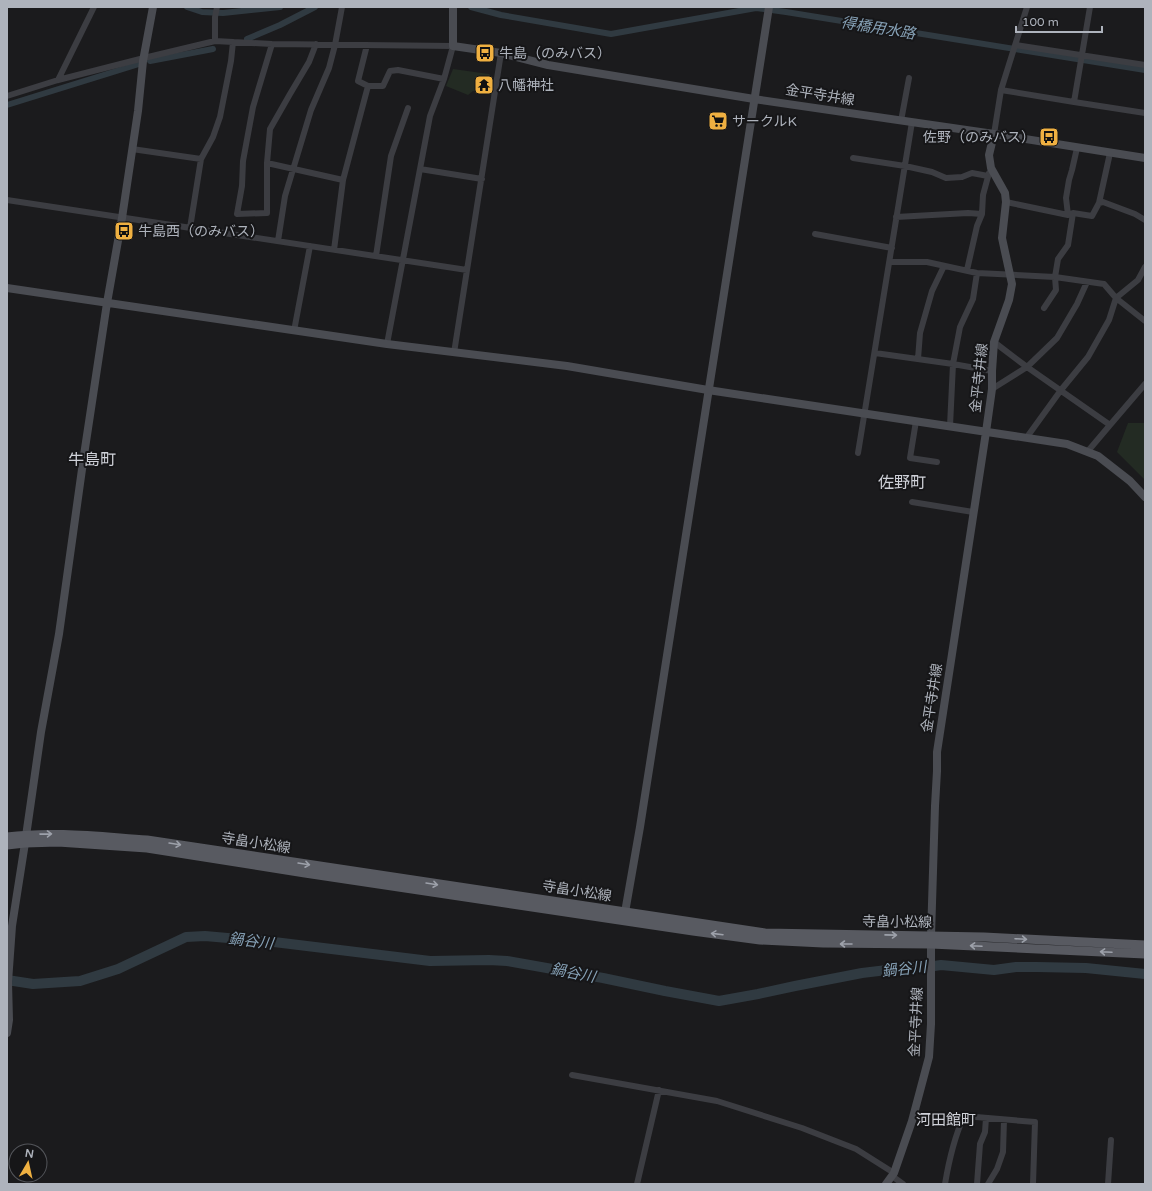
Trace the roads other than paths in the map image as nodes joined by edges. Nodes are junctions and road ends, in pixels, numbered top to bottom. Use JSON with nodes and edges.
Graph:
{"nodes":[{"id":1,"x":94,"y":7,"type":"edge"},
{"id":2,"x":153,"y":7,"type":"edge"},
{"id":3,"x":342,"y":7,"type":"edge"},
{"id":4,"x":453,"y":7,"type":"edge"},
{"id":5,"x":769,"y":7,"type":"edge"},
{"id":6,"x":1028,"y":7,"type":"edge"},
{"id":7,"x":1090,"y":7,"type":"edge"},
{"id":8,"x":216,"y":8,"type":"edge"},
{"id":9,"x":215,"y":41,"type":"junction"},
{"id":10,"x":233,"y":42,"type":"junction"},
{"id":11,"x":272,"y":44,"type":"junction"},
{"id":12,"x":316,"y":44,"type":"junction"},
{"id":13,"x":335,"y":45,"type":"junction"},
{"id":14,"x":367,"y":45,"type":"junction"},
{"id":15,"x":453,"y":46,"type":"junction"},
{"id":16,"x":1014,"y":48,"type":"junction"},
{"id":17,"x":501,"y":53,"type":"junction"},
{"id":18,"x":1082,"y":58,"type":"junction"},
{"id":19,"x":143,"y":62,"type":"junction"},
{"id":20,"x":1145,"y":65,"type":"edge"},
{"id":21,"x":909,"y":78,"type":"dead end"},
{"id":22,"x":444,"y":79,"type":"junction"},
{"id":23,"x":58,"y":80,"type":"junction"},
{"id":24,"x":368,"y":86,"type":"junction"},
{"id":25,"x":1001,"y":90,"type":"junction"},
{"id":26,"x":7,"y":96,"type":"edge"},
{"id":27,"x":754,"y":98,"type":"junction"},
{"id":28,"x":1074,"y":102,"type":"junction"},
{"id":29,"x":408,"y":108,"type":"dead end"},
{"id":30,"x":1145,"y":113,"type":"edge"},
{"id":31,"x":901,"y":121,"type":"junction"},
{"id":32,"x":912,"y":122,"type":"junction"},
{"id":33,"x":994,"y":134,"type":"junction"},
{"id":34,"x":1077,"y":148,"type":"junction"},
{"id":35,"x":132,"y":149,"type":"junction"},
{"id":36,"x":1110,"y":152,"type":"junction"},
{"id":37,"x":853,"y":158,"type":"dead end"},
{"id":38,"x":1145,"y":158,"type":"edge"},
{"id":39,"x":201,"y":159,"type":"junction"},
{"id":40,"x":267,"y":163,"type":"junction"},
{"id":41,"x":904,"y":166,"type":"junction"},
{"id":42,"x":294,"y":168,"type":"junction"},
{"id":43,"x":991,"y":168,"type":"junction"},
{"id":44,"x":420,"y":169,"type":"junction"},
{"id":45,"x":988,"y":176,"type":"junction"},
{"id":46,"x":482,"y":179,"type":"junction"},
{"id":47,"x":343,"y":180,"type":"junction"},
{"id":48,"x":7,"y":200,"type":"edge"},
{"id":49,"x":1006,"y":202,"type":"junction"},
{"id":50,"x":1099,"y":203,"type":"junction"},
{"id":51,"x":982,"y":214,"type":"junction"},
{"id":52,"x":1070,"y":214,"type":"junction"},
{"id":53,"x":896,"y":217,"type":"junction"},
{"id":54,"x":122,"y":218,"type":"junction"},
{"id":55,"x":1145,"y":220,"type":"edge"},
{"id":56,"x":190,"y":228,"type":"junction"},
{"id":57,"x":816,"y":234,"type":"dead end"},
{"id":58,"x":278,"y":241,"type":"junction"},
{"id":59,"x":310,"y":246,"type":"junction"},
{"id":60,"x":892,"y":248,"type":"junction"},
{"id":61,"x":334,"y":250,"type":"junction"},
{"id":62,"x":376,"y":256,"type":"junction"},
{"id":63,"x":403,"y":260,"type":"junction"},
{"id":64,"x":890,"y":262,"type":"junction"},
{"id":65,"x":944,"y":266,"type":"junction"},
{"id":66,"x":1145,"y":267,"type":"edge"},
{"id":67,"x":467,"y":270,"type":"junction"},
{"id":68,"x":967,"y":270,"type":"junction"},
{"id":69,"x":977,"y":273,"type":"junction"},
{"id":70,"x":1010,"y":274,"type":"junction"},
{"id":71,"x":1055,"y":277,"type":"junction"},
{"id":72,"x":1087,"y":282,"type":"junction"},
{"id":73,"x":7,"y":288,"type":"edge"},
{"id":74,"x":1116,"y":298,"type":"junction"},
{"id":75,"x":107,"y":303,"type":"junction"},
{"id":76,"x":1044,"y":308,"type":"dead end"},
{"id":77,"x":1145,"y":320,"type":"edge"},
{"id":78,"x":294,"y":331,"type":"junction"},
{"id":79,"x":994,"y":342,"type":"junction"},
{"id":80,"x":387,"y":344,"type":"junction"},
{"id":81,"x":454,"y":352,"type":"junction"},
{"id":82,"x":875,"y":353,"type":"junction"},
{"id":83,"x":918,"y":359,"type":"junction"},
{"id":84,"x":953,"y":364,"type":"junction"},
{"id":85,"x":1027,"y":367,"type":"junction"},
{"id":86,"x":992,"y":372,"type":"junction"},
{"id":87,"x":1145,"y":384,"type":"edge"},
{"id":88,"x":992,"y":389,"type":"junction"},
{"id":89,"x":708,"y":390,"type":"junction"},
{"id":90,"x":1061,"y":390,"type":"junction"},
{"id":91,"x":865,"y":413,"type":"junction"},
{"id":92,"x":916,"y":421,"type":"junction"},
{"id":93,"x":1110,"y":425,"type":"junction"},
{"id":94,"x":950,"y":426,"type":"junction"},
{"id":95,"x":986,"y":432,"type":"junction"},
{"id":96,"x":1027,"y":438,"type":"junction"},
{"id":97,"x":1088,"y":452,"type":"junction"},
{"id":98,"x":858,"y":453,"type":"dead end"},
{"id":99,"x":937,"y":462,"type":"dead end"},
{"id":100,"x":1145,"y":497,"type":"edge"},
{"id":101,"x":912,"y":502,"type":"dead end"},
{"id":102,"x":973,"y":512,"type":"junction"},
{"id":103,"x":7,"y":837,"type":"edge"},
{"id":104,"x":26,"y":839,"type":"junction"},
{"id":105,"x":7,"y":845,"type":"edge"},
{"id":106,"x":625,"y":917,"type":"junction"},
{"id":107,"x":931,"y":940,"type":"junction"},
{"id":108,"x":1145,"y":945,"type":"edge"},
{"id":109,"x":1145,"y":954,"type":"edge"},
{"id":110,"x":7,"y":1033,"type":"edge"},
{"id":111,"x":572,"y":1075,"type":"dead end"},
{"id":112,"x":659,"y":1090,"type":"junction"},
{"id":113,"x":986,"y":1118,"type":"junction"},
{"id":114,"x":1004,"y":1120,"type":"junction"},
{"id":115,"x":1111,"y":1140,"type":"dead end"},
{"id":116,"x":893,"y":1174,"type":"junction"},
{"id":117,"x":636,"y":1184,"type":"edge"},
{"id":118,"x":886,"y":1184,"type":"edge"},
{"id":119,"x":903,"y":1184,"type":"edge"},
{"id":120,"x":945,"y":1184,"type":"edge"},
{"id":121,"x":977,"y":1184,"type":"edge"},
{"id":122,"x":988,"y":1184,"type":"edge"},
{"id":123,"x":1033,"y":1184,"type":"edge"},
{"id":124,"x":1108,"y":1184,"type":"edge"}],
"edges":[{"from":1,"to":23,"type":"street"},
{"from":2,"to":19,"type":"street"},
{"from":3,"to":13,"type":"street"},
{"from":4,"to":15,"type":"street"},
{"from":5,"to":27,"type":"street"},
{"from":6,"to":16,"type":"street"},
{"from":7,"to":18,"type":"street"},
{"from":8,"to":9,"type":"street"},
{"from":9,"to":10,"type":"street"},
{"from":9,"to":19,"type":"street"},
{"from":10,"to":11,"type":"street"},
{"from":10,"to":39,"type":"street"},
{"from":11,"to":12,"type":"street"},
{"from":11,"to":40,"type":"street"},
{"from":12,"to":13,"type":"street"},
{"from":12,"to":40,"type":"street"},
{"from":13,"to":14,"type":"street"},
{"from":13,"to":42,"type":"street"},
{"from":14,"to":15,"type":"street"},
{"from":14,"to":24,"type":"street"},
{"from":15,"to":17,"type":"street","name":"金平寺井線"},
{"from":15,"to":22,"type":"street"},
{"from":16,"to":18,"type":"street"},
{"from":16,"to":25,"type":"street"},
{"from":17,"to":27,"type":"street","name":"金平寺井線"},
{"from":17,"to":46,"type":"street"},
{"from":18,"to":20,"type":"street"},
{"from":18,"to":28,"type":"street"},
{"from":19,"to":23,"type":"street"},
{"from":19,"to":35,"type":"street"},
{"from":21,"to":31,"type":"street"},
{"from":22,"to":24,"type":"street"},
{"from":22,"to":44,"type":"street"},
{"from":23,"to":26,"type":"street"},
{"from":24,"to":47,"type":"street"},
{"from":25,"to":28,"type":"street"},
{"from":25,"to":33,"type":"street"},
{"from":27,"to":31,"type":"street","name":"金平寺井線"},
{"from":27,"to":89,"type":"street"},
{"from":28,"to":30,"type":"street"},
{"from":29,"to":62,"type":"street"},
{"from":31,"to":32,"type":"street","name":"金平寺井線"},
{"from":32,"to":33,"type":"street","name":"金平寺井線"},
{"from":32,"to":41,"type":"street"},
{"from":33,"to":34,"type":"street"},
{"from":33,"to":43,"type":"street","name":"金平寺井線"},
{"from":34,"to":36,"type":"street"},
{"from":34,"to":52,"type":"street"},
{"from":35,"to":39,"type":"street"},
{"from":35,"to":54,"type":"street"},
{"from":36,"to":38,"type":"street"},
{"from":36,"to":50,"type":"street"},
{"from":37,"to":41,"type":"street"},
{"from":39,"to":56,"type":"street"},
{"from":40,"to":42,"type":"street"},
{"from":41,"to":45,"type":"street"},
{"from":41,"to":53,"type":"street"},
{"from":42,"to":47,"type":"street"},
{"from":42,"to":58,"type":"street"},
{"from":43,"to":45,"type":"street"},
{"from":43,"to":49,"type":"street","name":"金平寺井線"},
{"from":44,"to":46,"type":"street"},
{"from":44,"to":63,"type":"street"},
{"from":45,"to":51,"type":"street"},
{"from":46,"to":67,"type":"street"},
{"from":47,"to":61,"type":"street"},
{"from":48,"to":54,"type":"street"},
{"from":49,"to":52,"type":"street"},
{"from":49,"to":70,"type":"street","name":"金平寺井線"},
{"from":50,"to":52,"type":"street"},
{"from":50,"to":55,"type":"street"},
{"from":51,"to":53,"type":"street"},
{"from":51,"to":68,"type":"street"},
{"from":52,"to":71,"type":"street"},
{"from":53,"to":60,"type":"street"},
{"from":54,"to":56,"type":"street"},
{"from":54,"to":75,"type":"street"},
{"from":56,"to":58,"type":"street"},
{"from":57,"to":60,"type":"street"},
{"from":58,"to":59,"type":"street"},
{"from":59,"to":61,"type":"street"},
{"from":59,"to":78,"type":"street"},
{"from":60,"to":64,"type":"street"},
{"from":61,"to":62,"type":"street"},
{"from":62,"to":63,"type":"street"},
{"from":63,"to":67,"type":"street"},
{"from":63,"to":80,"type":"street"},
{"from":64,"to":65,"type":"street"},
{"from":64,"to":82,"type":"street"},
{"from":65,"to":68,"type":"street"},
{"from":65,"to":83,"type":"street"},
{"from":66,"to":74,"type":"street"},
{"from":67,"to":81,"type":"street"},
{"from":68,"to":69,"type":"street"},
{"from":69,"to":70,"type":"street"},
{"from":69,"to":84,"type":"street"},
{"from":70,"to":71,"type":"street"},
{"from":70,"to":79,"type":"street","name":"金平寺井線"},
{"from":71,"to":72,"type":"street"},
{"from":71,"to":76,"type":"street"},
{"from":72,"to":74,"type":"street"},
{"from":72,"to":85,"type":"street"},
{"from":73,"to":75,"type":"street"},
{"from":74,"to":77,"type":"street"},
{"from":74,"to":90,"type":"street"},
{"from":75,"to":78,"type":"street"},
{"from":75,"to":104,"type":"street"},
{"from":78,"to":80,"type":"street"},
{"from":79,"to":85,"type":"street"},
{"from":79,"to":86,"type":"street","name":"金平寺井線"},
{"from":80,"to":81,"type":"street"},
{"from":81,"to":89,"type":"street"},
{"from":82,"to":83,"type":"street"},
{"from":82,"to":91,"type":"street"},
{"from":83,"to":84,"type":"street"},
{"from":84,"to":86,"type":"street"},
{"from":84,"to":94,"type":"street"},
{"from":85,"to":88,"type":"street"},
{"from":85,"to":90,"type":"street"},
{"from":86,"to":88,"type":"street","name":"金平寺井線"},
{"from":87,"to":93,"type":"street"},
{"from":88,"to":95,"type":"street","name":"金平寺井線"},
{"from":89,"to":91,"type":"street"},
{"from":89,"to":106,"type":"street"},
{"from":90,"to":93,"type":"street"},
{"from":90,"to":96,"type":"street"},
{"from":91,"to":92,"type":"street"},
{"from":91,"to":98,"type":"street"},
{"from":92,"to":94,"type":"street"},
{"from":92,"to":99,"type":"street"},
{"from":93,"to":97,"type":"street"},
{"from":94,"to":95,"type":"street"},
{"from":95,"to":96,"type":"street"},
{"from":95,"to":102,"type":"street","name":"金平寺井線"},
{"from":96,"to":97,"type":"street"},
{"from":97,"to":100,"type":"street"},
{"from":101,"to":102,"type":"street"},
{"from":102,"to":107,"type":"street","name":"金平寺井線"},
{"from":103,"to":104,"type":"main road","name":"寺畠小松線"},
{"from":104,"to":105,"type":"main road","name":"寺畠小松線"},
{"from":104,"to":106,"type":"main road","name":"寺畠小松線"},
{"from":104,"to":110,"type":"street"},
{"from":106,"to":107,"type":"main road","name":"寺畠小松線"},
{"from":107,"to":108,"type":"main road","name":"寺畠小松線","one_way":true},
{"from":109,"to":107,"type":"main road","name":"寺畠小松線","one_way":true},
{"from":107,"to":116,"type":"street","name":"金平寺井線"},
{"from":111,"to":112,"type":"street"},
{"from":112,"to":116,"type":"street"},
{"from":112,"to":117,"type":"street"},
{"from":113,"to":114,"type":"street"},
{"from":113,"to":120,"type":"street"},
{"from":113,"to":121,"type":"street"},
{"from":114,"to":122,"type":"street"},
{"from":114,"to":123,"type":"street"},
{"from":115,"to":124,"type":"street"},
{"from":116,"to":118,"type":"street","name":"金平寺井線"},
{"from":116,"to":119,"type":"street"}]}
